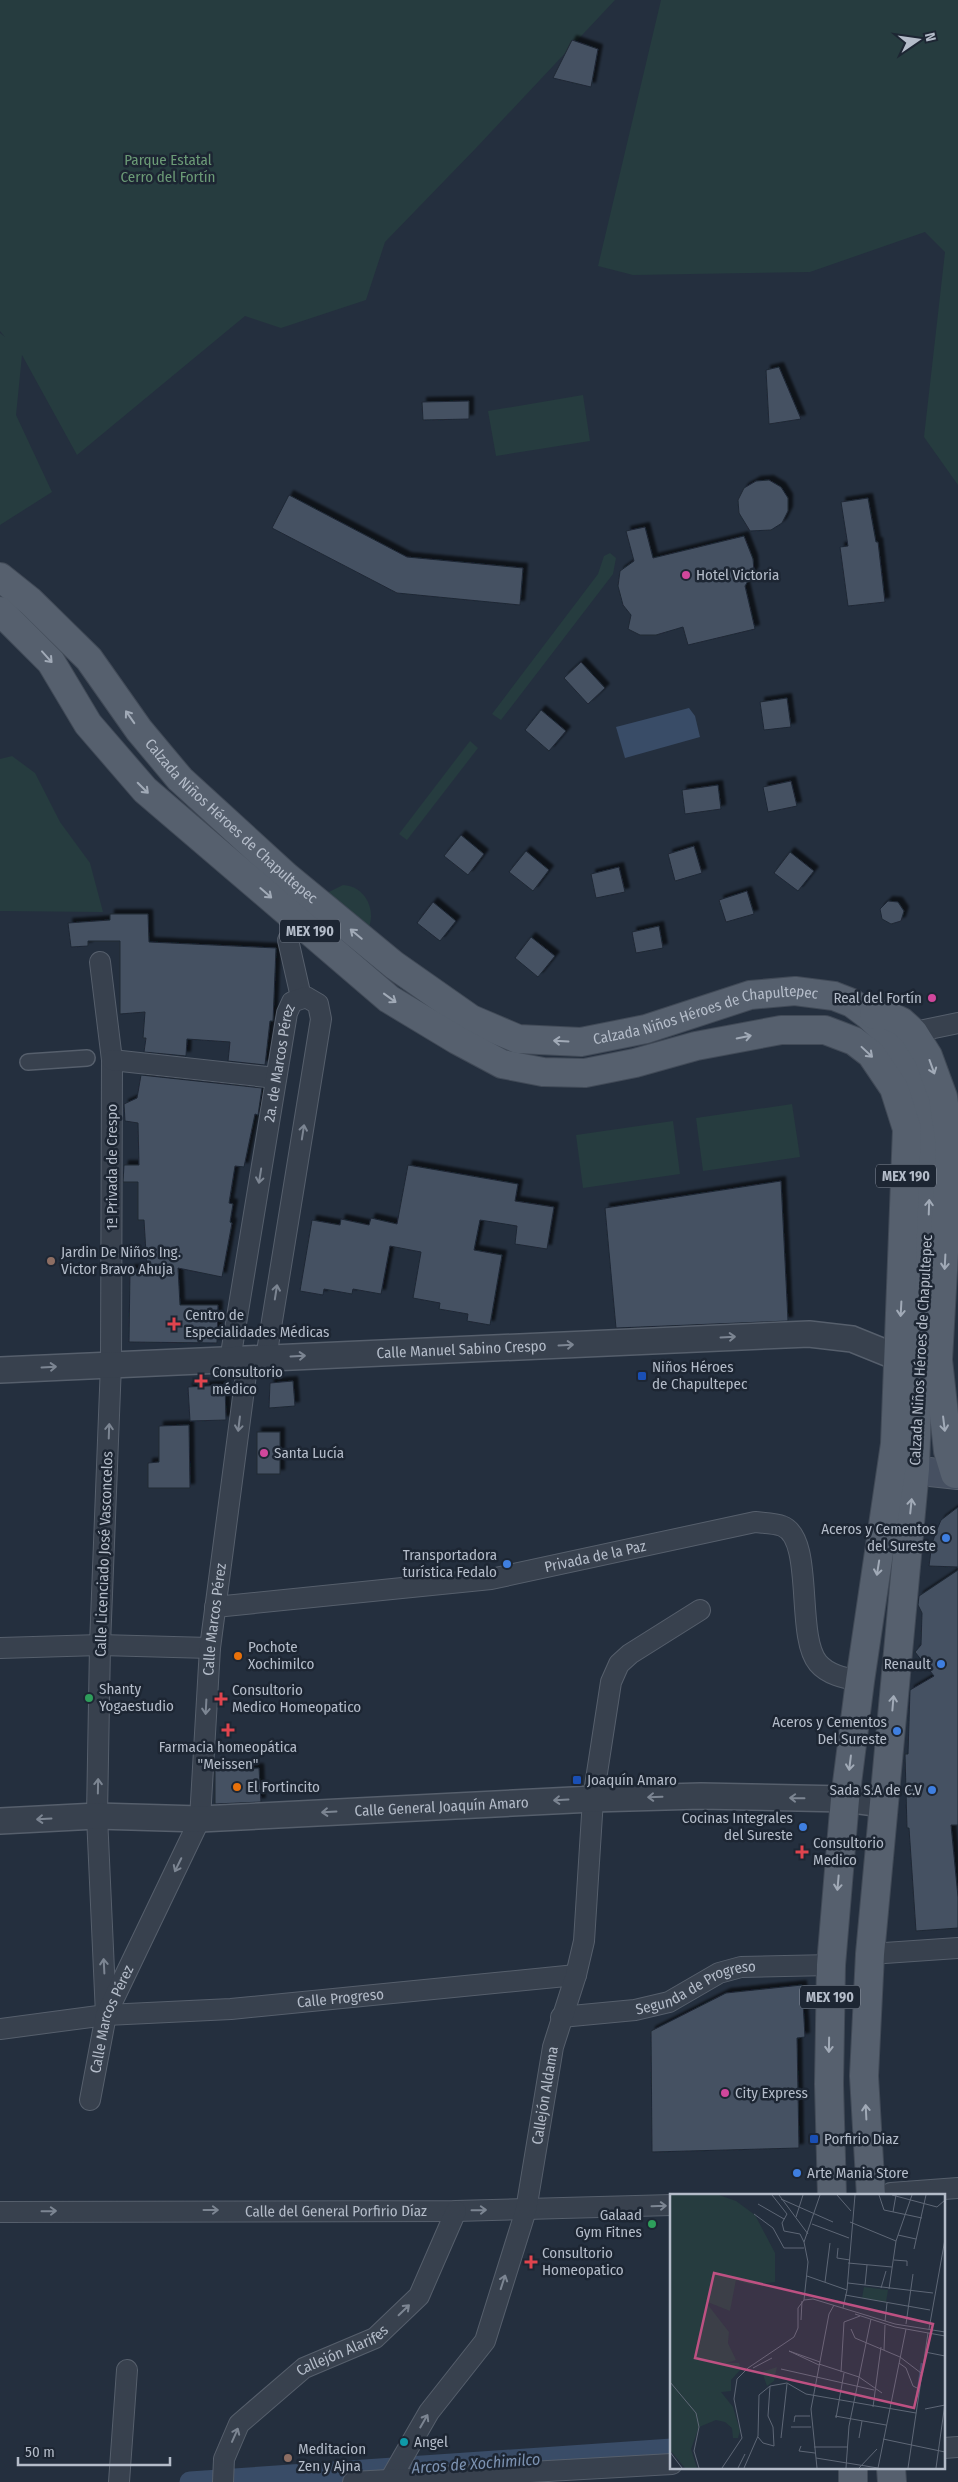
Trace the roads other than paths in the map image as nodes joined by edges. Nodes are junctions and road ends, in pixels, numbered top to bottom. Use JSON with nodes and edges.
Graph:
{"nodes":[{"id":1,"x":0,"y":577,"type":"edge"},
{"id":2,"x":7,"y":616,"type":"edge"},
{"id":3,"x":288,"y":940,"type":"dead end"},
{"id":4,"x":100,"y":962,"type":"dead end"},
{"id":5,"x":301,"y":997,"type":"junction"},
{"id":6,"x":868,"y":1014,"type":"junction"},
{"id":7,"x":958,"y":1024,"type":"edge"},
{"id":8,"x":825,"y":1030,"type":"junction"},
{"id":9,"x":902,"y":1035,"type":"junction"},
{"id":10,"x":87,"y":1058,"type":"dead end"},
{"id":11,"x":112,"y":1060,"type":"junction"},
{"id":12,"x":22,"y":1062,"type":"dead end"},
{"id":13,"x":276,"y":1078,"type":"junction"},
{"id":14,"x":248,"y":1359,"type":"junction"},
{"id":15,"x":111,"y":1364,"type":"junction"},
{"id":16,"x":908,"y":1364,"type":"junction"},
{"id":17,"x":0,"y":1370,"type":"edge"},
{"id":18,"x":905,"y":1457,"type":"junction"},
{"id":19,"x":955,"y":1463,"type":"edge"},
{"id":20,"x":215,"y":1607,"type":"junction"},
{"id":21,"x":700,"y":1610,"type":"dead end"},
{"id":22,"x":100,"y":1645,"type":"junction"},
{"id":23,"x":0,"y":1648,"type":"edge"},
{"id":24,"x":210,"y":1648,"type":"junction"},
{"id":25,"x":860,"y":1681,"type":"junction"},
{"id":26,"x":602,"y":1798,"type":"junction"},
{"id":27,"x":845,"y":1799,"type":"junction"},
{"id":28,"x":883,"y":1804,"type":"junction"},
{"id":29,"x":97,"y":1816,"type":"junction"},
{"id":30,"x":200,"y":1819,"type":"junction"},
{"id":31,"x":0,"y":1821,"type":"edge"},
{"id":32,"x":958,"y":1948,"type":"edge"},
{"id":33,"x":870,"y":1954,"type":"junction"},
{"id":34,"x":831,"y":1965,"type":"junction"},
{"id":35,"x":576,"y":1975,"type":"junction"},
{"id":36,"x":106,"y":2014,"type":"junction"},
{"id":37,"x":561,"y":2017,"type":"junction"},
{"id":38,"x":0,"y":2028,"type":"edge"},
{"id":39,"x":90,"y":2100,"type":"dead end"},
{"id":40,"x":958,"y":2188,"type":"edge"},
{"id":41,"x":832,"y":2194,"type":"edge"},
{"id":42,"x":874,"y":2194,"type":"edge"},
{"id":43,"x":886,"y":2194,"type":"edge"},
{"id":44,"x":670,"y":2205,"type":"edge"},
{"id":45,"x":526,"y":2210,"type":"junction"},
{"id":46,"x":456,"y":2211,"type":"junction"},
{"id":47,"x":0,"y":2212,"type":"edge"},
{"id":48,"x":127,"y":2370,"type":"dead end"},
{"id":49,"x":670,"y":2465,"type":"edge"},
{"id":50,"x":634,"y":2475,"type":"edge"},
{"id":51,"x":391,"y":2478,"type":"junction"},
{"id":52,"x":119,"y":2482,"type":"edge"},
{"id":53,"x":223,"y":2482,"type":"edge"},
{"id":54,"x":353,"y":2482,"type":"edge"}],
"edges":[{"from":6,"to":1,"type":"main road","name":"Calzada Niños Héroes de Chapultepec","number":"MEX 190","one_way":true},
{"from":2,"to":8,"type":"main road","name":"Calzada Niños Héroes de Chapultepec","number":"MEX 190","one_way":true},
{"from":3,"to":5,"type":"street"},
{"from":4,"to":11,"type":"street","name":"1ª Privada de Crespo"},
{"from":5,"to":13,"type":"street","name":"2a. de Marcos Pérez"},
{"from":14,"to":5,"type":"street","name":"2a. de Marcos Pérez","one_way":true},
{"from":6,"to":8,"type":"main road"},
{"from":6,"to":9,"type":"main road"},
{"from":7,"to":9,"type":"street"},
{"from":8,"to":16,"type":"main road","name":"Calzada Niños Héroes de Chapultepec","number":"MEX 190","one_way":true},
{"from":16,"to":9,"type":"main road","name":"Calzada Niños Héroes de Chapultepec","number":"MEX 190","one_way":true},
{"from":9,"to":19,"type":"main road","one_way":true},
{"from":10,"to":12,"type":"street"},
{"from":11,"to":13,"type":"street"},
{"from":11,"to":15,"type":"street","name":"1ª Privada de Crespo"},
{"from":13,"to":14,"type":"street","name":"2a. de Marcos Pérez","one_way":true},
{"from":14,"to":15,"type":"street","name":"Calle Manuel Sabino Crespo"},
{"from":14,"to":16,"type":"street","name":"Calle Manuel Sabino Crespo","one_way":true},
{"from":14,"to":20,"type":"street","name":"Calle Marcos Pérez","one_way":true},
{"from":17,"to":15,"type":"street","name":"Calle Manuel Sabino Crespo","one_way":true},
{"from":22,"to":15,"type":"street","name":"Calle Licenciado José Vasconcelos","one_way":true},
{"from":16,"to":18,"type":"main road","name":"Calzada Niños Héroes de Chapultepec","number":"MEX 190"},
{"from":18,"to":19,"type":"main road"},
{"from":18,"to":25,"type":"main road","name":"Calzada Niños Héroes de Chapultepec","number":"MEX 190","one_way":true},
{"from":28,"to":18,"type":"main road","name":"Calzada Niños Héroes de Chapultepec","number":"MEX 190","one_way":true},
{"from":20,"to":24,"type":"street","name":"Calle Marcos Pérez"},
{"from":20,"to":25,"type":"street","name":"Privada de la Paz"},
{"from":21,"to":26,"type":"street","name":"Callejón Aldama"},
{"from":22,"to":23,"type":"street"},
{"from":22,"to":24,"type":"street"},
{"from":29,"to":22,"type":"street","name":"Calle Licenciado José Vasconcelos","one_way":true},
{"from":24,"to":30,"type":"street","name":"Calle Marcos Pérez","one_way":true},
{"from":25,"to":27,"type":"main road","name":"Calzada Niños Héroes de Chapultepec","number":"MEX 190","one_way":true},
{"from":27,"to":26,"type":"street","name":"Calle General Joaquín Amaro","one_way":true},
{"from":26,"to":30,"type":"street","name":"Calle General Joaquín Amaro","one_way":true},
{"from":26,"to":35,"type":"street","name":"Callejón Aldama"},
{"from":27,"to":28,"type":"street","name":"Calle General Joaquín Amaro"},
{"from":27,"to":34,"type":"main road","name":"Calzada Niños Héroes de Chapultepec","number":"MEX 190","one_way":true},
{"from":28,"to":33,"type":"main road","name":"Calzada Niños Héroes de Chapultepec","number":"MEX 190"},
{"from":29,"to":30,"type":"street","name":"Calle General Joaquín Amaro"},
{"from":29,"to":31,"type":"street","name":"Calle General Joaquín Amaro","one_way":true},
{"from":36,"to":29,"type":"street","name":"Calle Licenciado José Vasconcelos","one_way":true},
{"from":30,"to":36,"type":"street","name":"Calle Marcos Pérez","one_way":true},
{"from":32,"to":33,"type":"street"},
{"from":42,"to":33,"type":"main road","name":"Calzada Niños Héroes de Chapultepec","number":"MEX 190","one_way":true},
{"from":34,"to":37,"type":"street","name":"Segunda de Progreso"},
{"from":34,"to":41,"type":"main road","name":"Calzada Niños Héroes de Chapultepec","number":"MEX 190","one_way":true},
{"from":35,"to":36,"type":"street","name":"Calle Progreso"},
{"from":35,"to":37,"type":"street","name":"Callejón Aldama"},
{"from":36,"to":38,"type":"street","name":"Calle Progreso"},
{"from":36,"to":39,"type":"street","name":"Calle Marcos Pérez"},
{"from":37,"to":45,"type":"street","name":"Callejón Aldama"},
{"from":40,"to":43,"type":"street"},
{"from":45,"to":44,"type":"street","name":"Calle del General Porfirio Díaz","one_way":true},
{"from":46,"to":45,"type":"street","name":"Calle del General Porfirio Díaz","one_way":true},
{"from":51,"to":45,"type":"street","name":"Callejón Aldama","one_way":true},
{"from":47,"to":46,"type":"street","name":"Calle del General Porfirio Díaz","one_way":true},
{"from":53,"to":46,"type":"street","name":"Callejón Alarifes","one_way":true},
{"from":48,"to":52,"type":"street"},
{"from":49,"to":50,"type":"street"},
{"from":50,"to":51,"type":"street"},
{"from":51,"to":54,"type":"street"}]}
